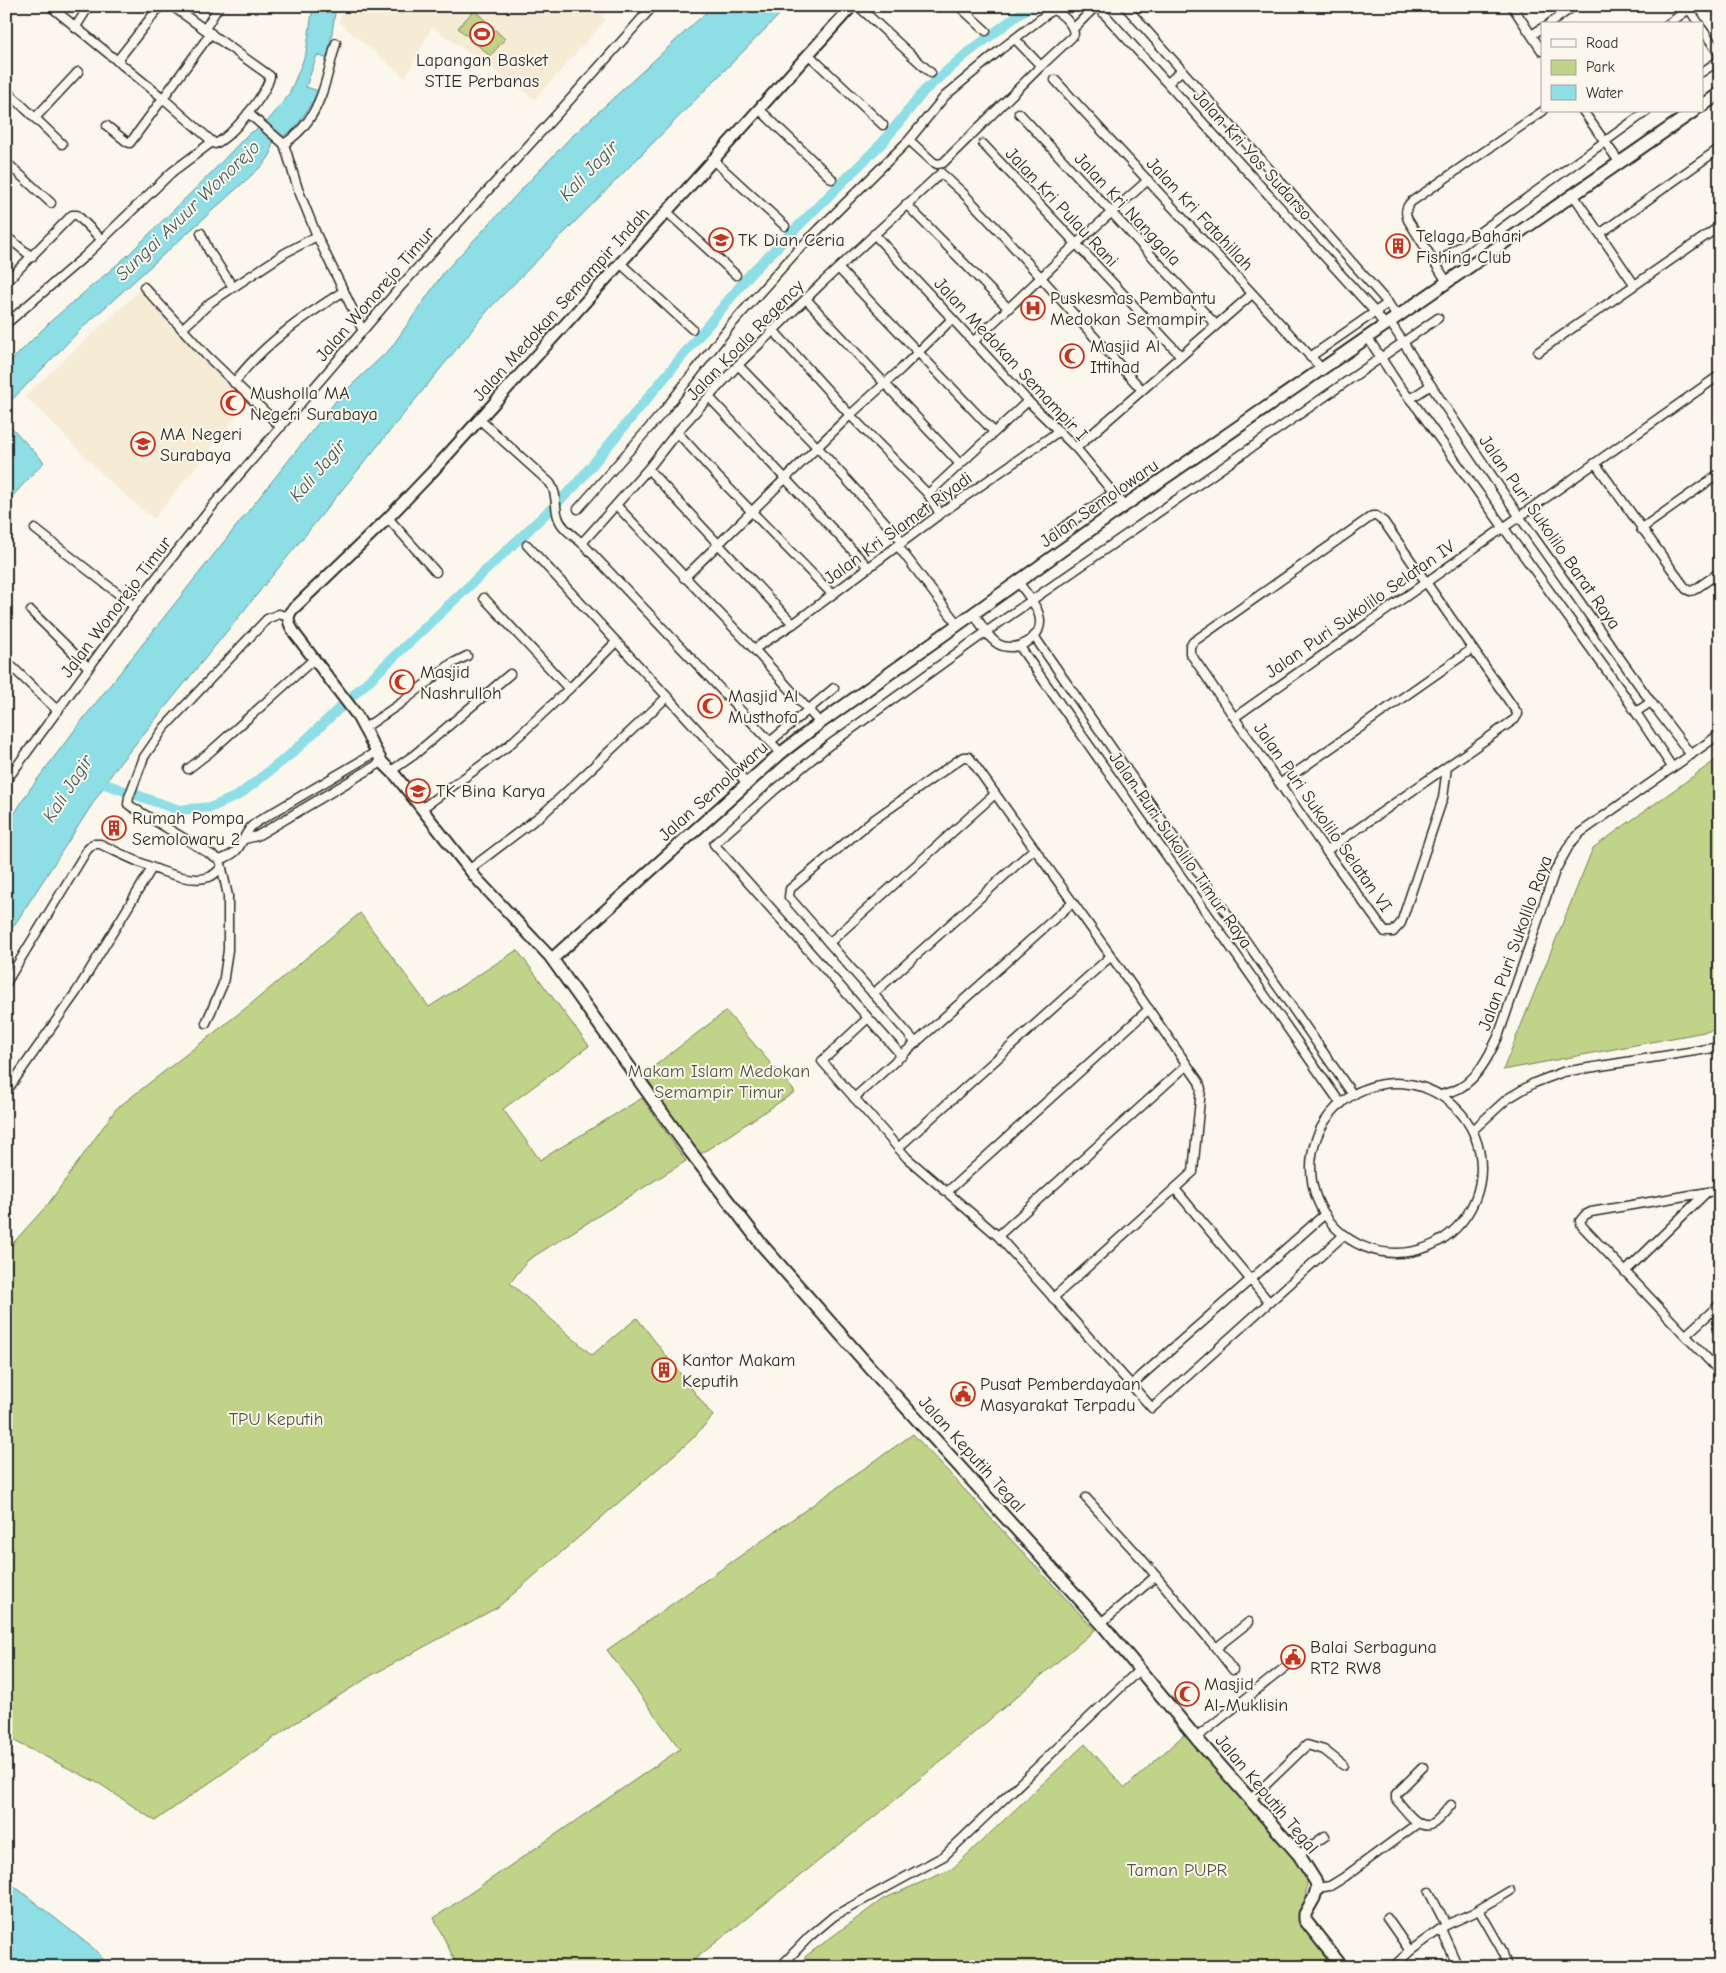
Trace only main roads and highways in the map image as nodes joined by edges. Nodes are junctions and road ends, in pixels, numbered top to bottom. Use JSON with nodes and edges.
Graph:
{"nodes":[{"id":1,"x":1720,"y":93,"type":"edge"},
{"id":2,"x":1704,"y":105,"type":"edge"},
{"id":3,"x":1693,"y":112,"type":"edge"},
{"id":4,"x":552,"y":959,"type":"joint"},
{"id":5,"x":1342,"y":1967,"type":"edge"}],
"edges":[{"from":1,"to":2,"type":"main road"},
{"from":3,"to":4,"type":"main road","name":"Jalan Semolowaru"},
{"from":4,"to":5,"type":"main road","name":"Jalan Keputih Tegal"}]}
